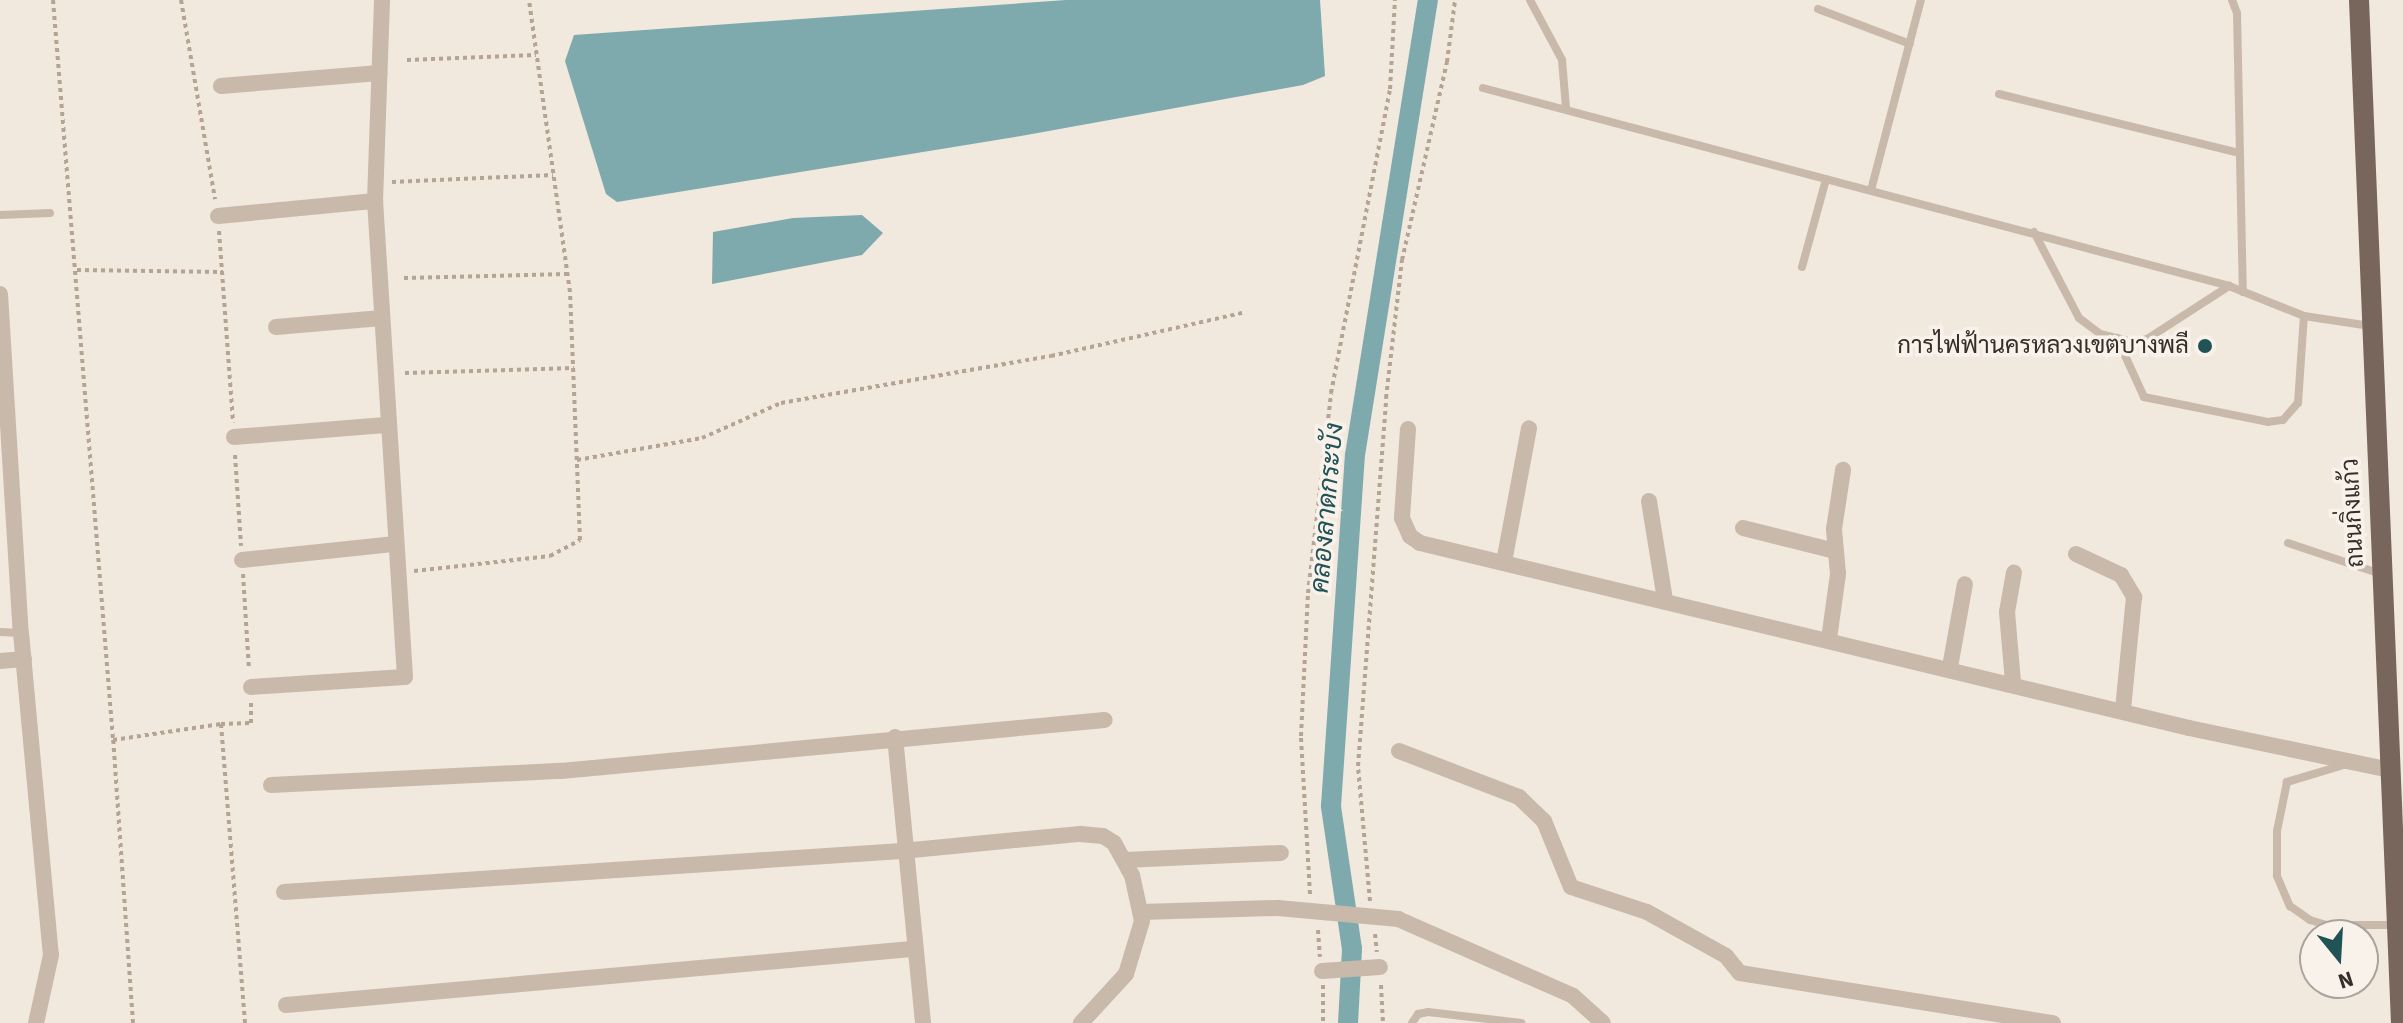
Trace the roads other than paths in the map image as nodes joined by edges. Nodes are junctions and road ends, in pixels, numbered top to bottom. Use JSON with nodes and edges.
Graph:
{"nodes":[{"id":1,"x":382,"y":0,"type":"edge"},
{"id":2,"x":1530,"y":0,"type":"edge"},
{"id":3,"x":1921,"y":0,"type":"edge"},
{"id":4,"x":2232,"y":0,"type":"edge"},
{"id":5,"x":2359,"y":0,"type":"edge"},
{"id":6,"x":1818,"y":9,"type":"dead end"},
{"id":7,"x":1910,"y":44,"type":"junction"},
{"id":8,"x":379,"y":73,"type":"junction"},
{"id":9,"x":221,"y":86,"type":"dead end"},
{"id":10,"x":1483,"y":88,"type":"dead end"},
{"id":11,"x":1999,"y":94,"type":"dead end"},
{"id":12,"x":1566,"y":108,"type":"junction"},
{"id":13,"x":2239,"y":153,"type":"junction"},
{"id":14,"x":1826,"y":179,"type":"junction"},
{"id":15,"x":1871,"y":190,"type":"junction"},
{"id":16,"x":375,"y":201,"type":"junction"},
{"id":17,"x":50,"y":213,"type":"dead end"},
{"id":18,"x":0,"y":215,"type":"edge"},
{"id":19,"x":218,"y":216,"type":"road end"},
{"id":20,"x":2034,"y":232,"type":"junction"},
{"id":21,"x":1802,"y":267,"type":"dead end"},
{"id":22,"x":2229,"y":286,"type":"junction"},
{"id":23,"x":2243,"y":292,"type":"junction"},
{"id":24,"x":0,"y":294,"type":"edge"},
{"id":25,"x":2304,"y":316,"type":"junction"},
{"id":26,"x":382,"y":318,"type":"junction"},
{"id":27,"x":2371,"y":326,"type":"junction"},
{"id":28,"x":276,"y":327,"type":"dead end"},
{"id":29,"x":1,"y":334,"type":"edge"},
{"id":30,"x":2117,"y":338,"type":"junction"},
{"id":31,"x":386,"y":425,"type":"junction"},
{"id":32,"x":1529,"y":428,"type":"dead end"},
{"id":33,"x":1408,"y":429,"type":"dead end"},
{"id":34,"x":234,"y":437,"type":"road end"},
{"id":35,"x":1843,"y":470,"type":"dead end"},
{"id":36,"x":1649,"y":501,"type":"dead end"},
{"id":37,"x":1743,"y":528,"type":"dead end"},
{"id":38,"x":2288,"y":543,"type":"dead end"},
{"id":39,"x":395,"y":544,"type":"junction"},
{"id":40,"x":1835,"y":551,"type":"junction"},
{"id":41,"x":2076,"y":554,"type":"dead end"},
{"id":42,"x":242,"y":560,"type":"road end"},
{"id":43,"x":1504,"y":562,"type":"junction"},
{"id":44,"x":2014,"y":573,"type":"dead end"},
{"id":45,"x":2382,"y":575,"type":"junction"},
{"id":46,"x":1965,"y":584,"type":"dead end"},
{"id":47,"x":1665,"y":600,"type":"junction"},
{"id":48,"x":0,"y":632,"type":"edge"},
{"id":49,"x":21,"y":633,"type":"junction"},
{"id":50,"x":1829,"y":639,"type":"junction"},
{"id":51,"x":24,"y":659,"type":"junction"},
{"id":52,"x":0,"y":661,"type":"edge"},
{"id":53,"x":1950,"y":667,"type":"junction"},
{"id":54,"x":2013,"y":682,"type":"junction"},
{"id":55,"x":251,"y":687,"type":"road end"},
{"id":56,"x":2123,"y":709,"type":"junction"},
{"id":57,"x":1105,"y":720,"type":"dead end"},
{"id":58,"x":895,"y":737,"type":"junction"},
{"id":59,"x":1399,"y":751,"type":"dead end"},
{"id":60,"x":2352,"y":762,"type":"junction"},
{"id":61,"x":2390,"y":770,"type":"junction"},
{"id":62,"x":271,"y":785,"type":"dead end"},
{"id":63,"x":902,"y":851,"type":"junction"},
{"id":64,"x":1281,"y":853,"type":"dead end"},
{"id":65,"x":1125,"y":860,"type":"junction"},
{"id":66,"x":284,"y":892,"type":"dead end"},
{"id":67,"x":1141,"y":912,"type":"junction"},
{"id":68,"x":2397,"y":925,"type":"junction"},
{"id":69,"x":912,"y":949,"type":"junction"},
{"id":70,"x":1376,"y":968,"type":"dead end"},
{"id":71,"x":1324,"y":971,"type":"road end"},
{"id":72,"x":286,"y":1005,"type":"dead end"},
{"id":73,"x":36,"y":1023,"type":"edge"},
{"id":74,"x":923,"y":1023,"type":"edge"},
{"id":75,"x":1081,"y":1023,"type":"edge"},
{"id":76,"x":1412,"y":1023,"type":"edge"},
{"id":77,"x":1521,"y":1023,"type":"edge"},
{"id":78,"x":1603,"y":1023,"type":"edge"},
{"id":79,"x":2053,"y":1023,"type":"edge"},
{"id":80,"x":2401,"y":1023,"type":"edge"}],
"edges":[{"from":1,"to":8,"type":"street"},
{"from":2,"to":12,"type":"lane"},
{"from":3,"to":7,"type":"lane"},
{"from":4,"to":13,"type":"lane"},
{"from":5,"to":27,"type":"main road","name":"ถนนกิ่งแก้ว"},
{"from":6,"to":7,"type":"lane"},
{"from":7,"to":15,"type":"lane"},
{"from":8,"to":9,"type":"street"},
{"from":8,"to":16,"type":"street"},
{"from":10,"to":12,"type":"lane"},
{"from":11,"to":13,"type":"lane"},
{"from":12,"to":14,"type":"lane"},
{"from":13,"to":23,"type":"lane"},
{"from":14,"to":15,"type":"lane"},
{"from":14,"to":21,"type":"lane"},
{"from":15,"to":20,"type":"lane"},
{"from":16,"to":19,"type":"street"},
{"from":16,"to":26,"type":"street"},
{"from":17,"to":18,"type":"lane"},
{"from":20,"to":22,"type":"lane"},
{"from":20,"to":30,"type":"lane"},
{"from":22,"to":23,"type":"lane"},
{"from":22,"to":30,"type":"lane"},
{"from":23,"to":25,"type":"lane"},
{"from":24,"to":29,"type":"street"},
{"from":25,"to":27,"type":"lane"},
{"from":25,"to":30,"type":"lane"},
{"from":26,"to":28,"type":"street"},
{"from":26,"to":31,"type":"street"},
{"from":27,"to":45,"type":"main road","name":"ถนนกิ่งแก้ว"},
{"from":29,"to":49,"type":"street"},
{"from":31,"to":34,"type":"street"},
{"from":31,"to":39,"type":"street"},
{"from":32,"to":43,"type":"street"},
{"from":33,"to":43,"type":"street"},
{"from":35,"to":40,"type":"street"},
{"from":36,"to":47,"type":"street"},
{"from":37,"to":40,"type":"street"},
{"from":38,"to":45,"type":"lane"},
{"from":39,"to":42,"type":"street"},
{"from":39,"to":55,"type":"street"},
{"from":40,"to":50,"type":"street"},
{"from":41,"to":56,"type":"street"},
{"from":43,"to":47,"type":"street"},
{"from":44,"to":54,"type":"street"},
{"from":45,"to":61,"type":"main road","name":"ถนนกิ่งแก้ว"},
{"from":46,"to":53,"type":"street"},
{"from":47,"to":50,"type":"street"},
{"from":48,"to":49,"type":"lane"},
{"from":49,"to":51,"type":"street"},
{"from":50,"to":53,"type":"street"},
{"from":51,"to":52,"type":"street"},
{"from":51,"to":73,"type":"street"},
{"from":53,"to":54,"type":"street"},
{"from":54,"to":56,"type":"street"},
{"from":56,"to":60,"type":"street"},
{"from":57,"to":58,"type":"street"},
{"from":58,"to":62,"type":"street"},
{"from":58,"to":63,"type":"street"},
{"from":59,"to":79,"type":"street"},
{"from":60,"to":61,"type":"street"},
{"from":60,"to":68,"type":"lane"},
{"from":61,"to":68,"type":"main road","name":"ถนนกิ่งแก้ว"},
{"from":63,"to":65,"type":"street"},
{"from":63,"to":66,"type":"street"},
{"from":63,"to":69,"type":"street"},
{"from":64,"to":65,"type":"street"},
{"from":65,"to":67,"type":"street"},
{"from":67,"to":75,"type":"street"},
{"from":67,"to":78,"type":"street"},
{"from":68,"to":80,"type":"main road","name":"ถนนกิ่งแก้ว"},
{"from":69,"to":72,"type":"street"},
{"from":69,"to":74,"type":"street"},
{"from":70,"to":71,"type":"street"},
{"from":76,"to":77,"type":"lane"}]}
